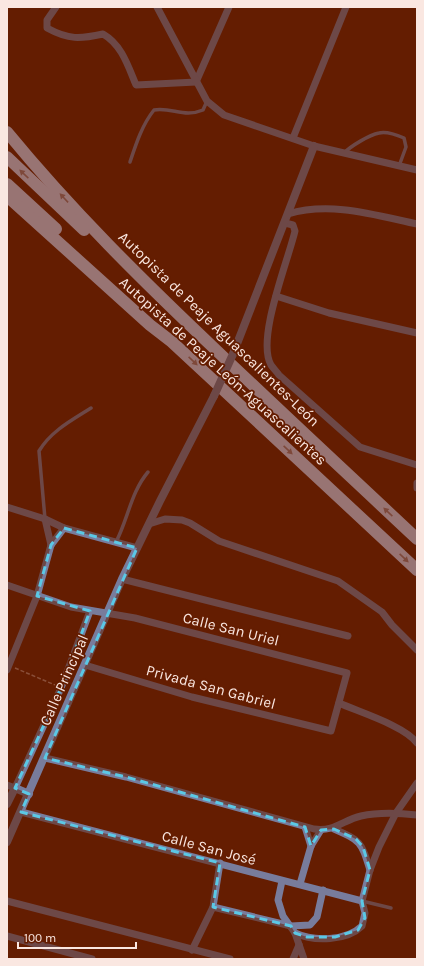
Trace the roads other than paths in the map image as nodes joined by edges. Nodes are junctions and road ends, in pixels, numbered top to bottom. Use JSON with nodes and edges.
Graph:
{"nodes":[{"id":1,"x":56,"y":7,"type":"edge"},
{"id":2,"x":157,"y":7,"type":"edge"},
{"id":3,"x":229,"y":7,"type":"edge"},
{"id":4,"x":346,"y":7,"type":"edge"},
{"id":5,"x":196,"y":82,"type":"junction"},
{"id":6,"x":207,"y":100,"type":"junction"},
{"id":7,"x":7,"y":132,"type":"edge"},
{"id":8,"x":293,"y":138,"type":"junction"},
{"id":9,"x":314,"y":146,"type":"junction"},
{"id":10,"x":343,"y":153,"type":"junction"},
{"id":11,"x":7,"y":157,"type":"edge"},
{"id":12,"x":130,"y":162,"type":"dead end"},
{"id":13,"x":399,"y":166,"type":"junction"},
{"id":14,"x":417,"y":170,"type":"edge"},
{"id":15,"x":7,"y":184,"type":"edge"},
{"id":16,"x":7,"y":196,"type":"edge"},
{"id":17,"x":288,"y":214,"type":"junction"},
{"id":18,"x":285,"y":222,"type":"junction"},
{"id":19,"x":417,"y":224,"type":"edge"},
{"id":20,"x":276,"y":296,"type":"junction"},
{"id":21,"x":177,"y":313,"type":"junction"},
{"id":22,"x":417,"y":333,"type":"edge"},
{"id":23,"x":172,"y":342,"type":"junction"},
{"id":24,"x":91,"y":408,"type":"dead end"},
{"id":25,"x":417,"y":465,"type":"edge"},
{"id":26,"x":148,"y":472,"type":"dead end"},
{"id":27,"x":417,"y":483,"type":"edge"},
{"id":28,"x":417,"y":488,"type":"edge"},
{"id":29,"x":7,"y":508,"type":"edge"},
{"id":30,"x":45,"y":519,"type":"junction"},
{"id":31,"x":147,"y":527,"type":"junction"},
{"id":32,"x":64,"y":528,"type":"junction"},
{"id":33,"x":417,"y":539,"type":"edge"},
{"id":34,"x":116,"y":542,"type":"junction"},
{"id":35,"x":51,"y":545,"type":"junction"},
{"id":36,"x":138,"y":548,"type":"junction"},
{"id":37,"x":417,"y":570,"type":"edge"},
{"id":38,"x":122,"y":579,"type":"junction"},
{"id":39,"x":7,"y":585,"type":"edge"},
{"id":40,"x":36,"y":596,"type":"junction"},
{"id":41,"x":90,"y":611,"type":"junction"},
{"id":42,"x":108,"y":612,"type":"junction"},
{"id":43,"x":348,"y":636,"type":"dead end"},
{"id":44,"x":417,"y":650,"type":"edge"},
{"id":45,"x":85,"y":666,"type":"junction"},
{"id":46,"x":8,"y":668,"type":"edge"},
{"id":47,"x":339,"y":703,"type":"junction"},
{"id":48,"x":417,"y":743,"type":"edge"},
{"id":49,"x":45,"y":758,"type":"junction"},
{"id":50,"x":417,"y":783,"type":"edge"},
{"id":51,"x":7,"y":785,"type":"edge"},
{"id":52,"x":15,"y":788,"type":"junction"},
{"id":53,"x":29,"y":794,"type":"junction"},
{"id":54,"x":7,"y":804,"type":"edge"},
{"id":55,"x":21,"y":812,"type":"junction"},
{"id":56,"x":396,"y":813,"type":"junction"},
{"id":57,"x":417,"y":815,"type":"edge"},
{"id":58,"x":305,"y":827,"type":"junction"},
{"id":59,"x":334,"y":829,"type":"junction"},
{"id":60,"x":321,"y":830,"type":"junction"},
{"id":61,"x":7,"y":842,"type":"edge"},
{"id":62,"x":311,"y":846,"type":"junction"},
{"id":63,"x":220,"y":863,"type":"junction"},
{"id":64,"x":370,"y":870,"type":"junction"},
{"id":65,"x":282,"y":881,"type":"junction"},
{"id":66,"x":300,"y":884,"type":"junction"},
{"id":67,"x":323,"y":890,"type":"junction"},
{"id":68,"x":7,"y":901,"type":"edge"},
{"id":69,"x":362,"y":901,"type":"junction"},
{"id":70,"x":213,"y":907,"type":"junction"},
{"id":71,"x":391,"y":908,"type":"dead end"},
{"id":72,"x":291,"y":926,"type":"junction"},
{"id":73,"x":295,"y":933,"type":"junction"},
{"id":74,"x":7,"y":936,"type":"edge"},
{"id":75,"x":298,"y":945,"type":"junction"},
{"id":76,"x":192,"y":950,"type":"junction"},
{"id":77,"x":92,"y":959,"type":"edge"},
{"id":78,"x":230,"y":959,"type":"edge"},
{"id":79,"x":293,"y":959,"type":"edge"},
{"id":80,"x":304,"y":959,"type":"edge"}],
"edges":[{"from":1,"to":5,"type":"street"},
{"from":2,"to":5,"type":"street"},
{"from":3,"to":5,"type":"street"},
{"from":4,"to":8,"type":"street"},
{"from":5,"to":6,"type":"street"},
{"from":6,"to":8,"type":"street"},
{"from":6,"to":12,"type":"lane"},
{"from":21,"to":7,"type":"highway","name":"Autopista de Peaje Aguascalientes-León","one_way":true},
{"from":8,"to":9,"type":"street"},
{"from":9,"to":10,"type":"street"},
{"from":9,"to":17,"type":"street","name":"Calle Principal"},
{"from":10,"to":13,"type":"street"},
{"from":10,"to":13,"type":"lane"},
{"from":21,"to":11,"type":"highway","one_way":true},
{"from":13,"to":14,"type":"street"},
{"from":15,"to":23,"type":"highway"},
{"from":16,"to":23,"type":"highway","name":"Autopista de Peaje León-Aguascalientes"},
{"from":17,"to":18,"type":"street","name":"Calle Principal"},
{"from":17,"to":19,"type":"street"},
{"from":18,"to":20,"type":"street"},
{"from":18,"to":31,"type":"street","name":"Calle Principal","bridge":true},
{"from":20,"to":22,"type":"street"},
{"from":20,"to":25,"type":"street"},
{"from":33,"to":21,"type":"highway","name":"Autopista de Peaje Aguascalientes-León","one_way":true},
{"from":23,"to":37,"type":"highway","name":"Autopista de Peaje León-Aguascalientes","one_way":true},
{"from":24,"to":30,"type":"lane"},
{"from":26,"to":34,"type":"lane"},
{"from":27,"to":28,"type":"street"},
{"from":29,"to":30,"type":"street"},
{"from":30,"to":32,"type":"street"},
{"from":30,"to":35,"type":"street"},
{"from":31,"to":36,"type":"street","name":"Calle Principal"},
{"from":31,"to":44,"type":"street"},
{"from":32,"to":34,"type":"street"},
{"from":32,"to":35,"type":"street"},
{"from":34,"to":36,"type":"street"},
{"from":35,"to":40,"type":"street"},
{"from":36,"to":38,"type":"street","name":"Calle Principal"},
{"from":38,"to":42,"type":"street","name":"Calle Principal"},
{"from":38,"to":43,"type":"street"},
{"from":39,"to":40,"type":"street","name":"Calle San Uriel"},
{"from":40,"to":41,"type":"street","name":"Calle San Uriel"},
{"from":40,"to":46,"type":"street"},
{"from":41,"to":42,"type":"street","name":"Calle San Uriel"},
{"from":41,"to":52,"type":"street"},
{"from":42,"to":45,"type":"street","name":"Calle Principal"},
{"from":42,"to":47,"type":"street","name":"Calle San Uriel"},
{"from":45,"to":47,"type":"street","name":"Privada San Gabriel"},
{"from":45,"to":49,"type":"street","name":"Calle Principal"},
{"from":47,"to":48,"type":"street"},
{"from":49,"to":53,"type":"street","name":"Calle Principal"},
{"from":49,"to":58,"type":"street"},
{"from":50,"to":56,"type":"street"},
{"from":51,"to":52,"type":"street"},
{"from":52,"to":53,"type":"street"},
{"from":52,"to":54,"type":"street"},
{"from":53,"to":55,"type":"street","name":"Calle Principal"},
{"from":55,"to":61,"type":"street","name":"Calle Principal"},
{"from":55,"to":63,"type":"street","name":"Calle San José"},
{"from":56,"to":57,"type":"street"},
{"from":56,"to":59,"type":"street"},
{"from":56,"to":64,"type":"street"},
{"from":58,"to":60,"type":"street"},
{"from":58,"to":62,"type":"street"},
{"from":59,"to":60,"type":"street"},
{"from":59,"to":64,"type":"street"},
{"from":60,"to":62,"type":"street"},
{"from":62,"to":66,"type":"street"},
{"from":63,"to":65,"type":"street","name":"Calle San José"},
{"from":63,"to":70,"type":"street"},
{"from":64,"to":69,"type":"street"},
{"from":65,"to":66,"type":"street","name":"Calle San José"},
{"from":65,"to":72,"type":"street"},
{"from":66,"to":67,"type":"street","name":"Calle San José"},
{"from":67,"to":69,"type":"street","name":"Calle San José"},
{"from":67,"to":72,"type":"street"},
{"from":68,"to":76,"type":"street"},
{"from":69,"to":71,"type":"lane","name":"Calle San José"},
{"from":69,"to":73,"type":"street"},
{"from":70,"to":72,"type":"street"},
{"from":70,"to":76,"type":"street"},
{"from":72,"to":73,"type":"street"},
{"from":73,"to":75,"type":"street"},
{"from":74,"to":77,"type":"street"},
{"from":75,"to":79,"type":"street"},
{"from":75,"to":80,"type":"street"},
{"from":76,"to":78,"type":"street"}]}
